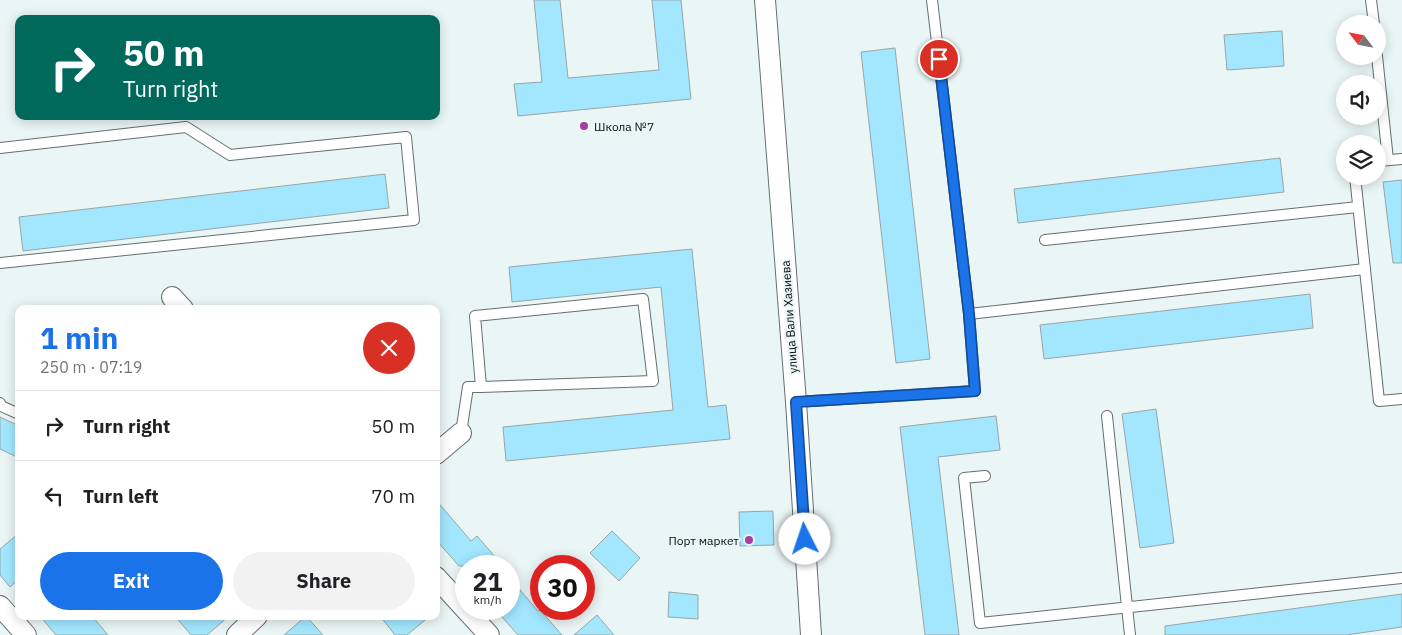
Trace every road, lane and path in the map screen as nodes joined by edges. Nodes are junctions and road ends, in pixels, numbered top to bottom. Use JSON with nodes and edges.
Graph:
{"nodes":[{"id":1,"x":765,"y":0,"type":"edge"},
{"id":2,"x":932,"y":0,"type":"edge"},
{"id":3,"x":1372,"y":0,"type":"edge"},
{"id":4,"x":1373,"y":15,"type":"edge"},
{"id":5,"x":1378,"y":65,"type":"edge"},
{"id":6,"x":0,"y":148,"type":"edge"},
{"id":7,"x":1402,"y":159,"type":"edge"},
{"id":8,"x":1388,"y":160,"type":"joint"},
{"id":9,"x":1356,"y":185,"type":"edge"},
{"id":10,"x":1358,"y":206,"type":"junction"},
{"id":11,"x":1045,"y":240,"type":"dead end"},
{"id":12,"x":0,"y":263,"type":"edge"},
{"id":13,"x":1365,"y":269,"type":"junction"},
{"id":14,"x":969,"y":314,"type":"junction"},
{"id":15,"x":481,"y":387,"type":"junction"},
{"id":16,"x":1402,"y":399,"type":"edge"},
{"id":17,"x":796,"y":402,"type":"junction"},
{"id":18,"x":0,"y":403,"type":"edge"},
{"id":19,"x":15,"y":412,"type":"edge"},
{"id":20,"x":1107,"y":416,"type":"dead end"},
{"id":21,"x":461,"y":433,"type":"joint"},
{"id":22,"x":440,"y":451,"type":"edge"},
{"id":23,"x":985,"y":476,"type":"dead end"},
{"id":24,"x":1402,"y":578,"type":"edge"},
{"id":25,"x":440,"y":581,"type":"edge"},
{"id":26,"x":0,"y":606,"type":"edge"},
{"id":27,"x":1127,"y":607,"type":"junction"},
{"id":28,"x":26,"y":635,"type":"edge"},
{"id":29,"x":489,"y":635,"type":"edge"},
{"id":30,"x":811,"y":635,"type":"edge"},
{"id":31,"x":1130,"y":635,"type":"edge"}],
"edges":[{"from":1,"to":17,"type":"street","name":"улица Вали Хазиева"},
{"from":2,"to":14,"type":"lane"},
{"from":3,"to":4,"type":"lane"},
{"from":5,"to":8,"type":"lane"},
{"from":6,"to":12,"type":"lane"},
{"from":7,"to":8,"type":"lane"},
{"from":9,"to":10,"type":"lane"},
{"from":10,"to":11,"type":"lane"},
{"from":10,"to":13,"type":"lane"},
{"from":13,"to":14,"type":"lane"},
{"from":13,"to":16,"type":"lane"},
{"from":14,"to":17,"type":"lane"},
{"from":15,"to":15,"type":"lane"},
{"from":15,"to":21,"type":"lane"},
{"from":17,"to":30,"type":"street","name":"улица Вали Хазиева"},
{"from":18,"to":19,"type":"lane"},
{"from":20,"to":27,"type":"lane"},
{"from":21,"to":22,"type":"street"},
{"from":23,"to":27,"type":"lane"},
{"from":24,"to":27,"type":"lane"},
{"from":25,"to":29,"type":"street"},
{"from":26,"to":28,"type":"street"},
{"from":27,"to":31,"type":"lane"}]}
